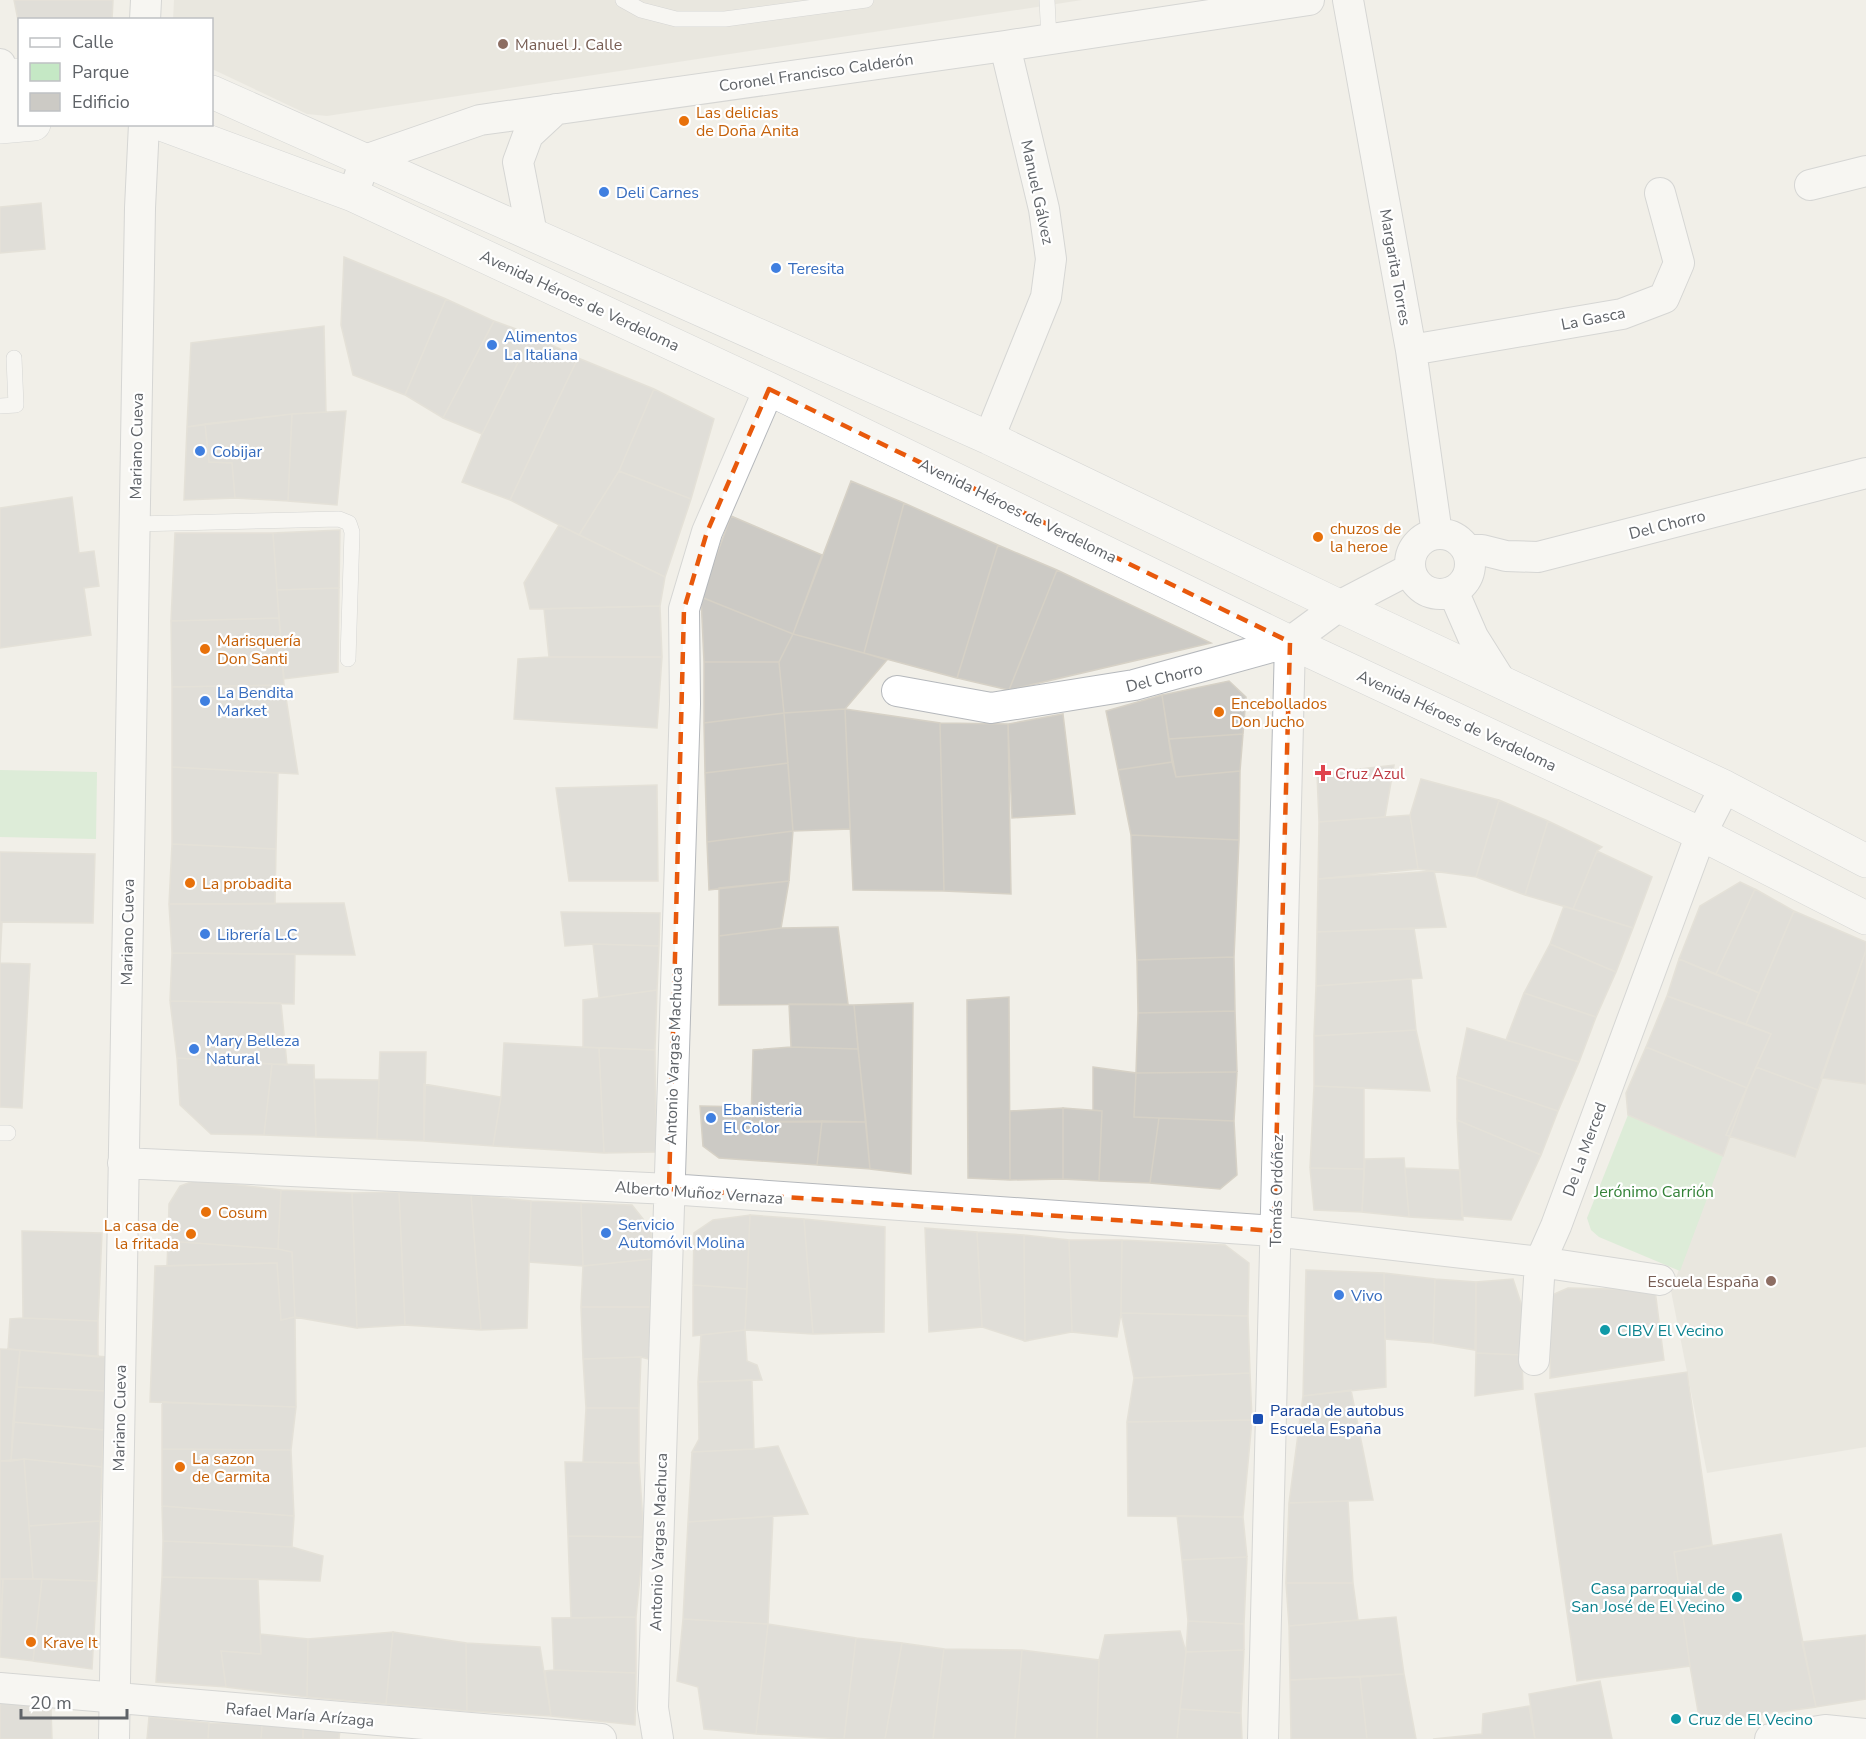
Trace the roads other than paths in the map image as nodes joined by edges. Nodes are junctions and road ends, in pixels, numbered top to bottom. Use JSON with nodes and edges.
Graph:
{"nodes":[{"id":1,"x":146,"y":0,"type":"edge"},
{"id":2,"x":623,"y":0,"type":"edge"},
{"id":3,"x":866,"y":0,"type":"edge"},
{"id":4,"x":1047,"y":0,"type":"edge"},
{"id":5,"x":1309,"y":0,"type":"edge"},
{"id":6,"x":1348,"y":0,"type":"edge"},
{"id":7,"x":146,"y":18,"type":"edge"},
{"id":8,"x":1049,"y":39,"type":"junction"},
{"id":9,"x":1005,"y":46,"type":"junction"},
{"id":10,"x":6,"y":73,"type":"edge"},
{"id":11,"x":213,"y":92,"type":"edge"},
{"id":12,"x":556,"y":109,"type":"junction"},
{"id":13,"x":15,"y":126,"type":"edge"},
{"id":14,"x":144,"y":126,"type":"edge"},
{"id":15,"x":166,"y":126,"type":"edge"},
{"id":16,"x":365,"y":160,"type":"junction"},
{"id":17,"x":1866,"y":171,"type":"edge"},
{"id":18,"x":1810,"y":185,"type":"dead end"},
{"id":19,"x":1660,"y":193,"type":"dead end"},
{"id":20,"x":353,"y":195,"type":"junction"},
{"id":21,"x":532,"y":234,"type":"junction"},
{"id":22,"x":1411,"y":350,"type":"junction"},
{"id":23,"x":14,"y":358,"type":"dead end"},
{"id":24,"x":769,"y":389,"type":"junction"},
{"id":25,"x":0,"y":406,"type":"edge"},
{"id":26,"x":989,"y":438,"type":"junction"},
{"id":27,"x":1866,"y":473,"type":"edge"},
{"id":28,"x":135,"y":524,"type":"junction"},
{"id":29,"x":1437,"y":534,"type":"junction"},
{"id":30,"x":1467,"y":550,"type":"junction"},
{"id":31,"x":1410,"y":569,"type":"junction"},
{"id":32,"x":1453,"y":591,"type":"junction"},
{"id":33,"x":1339,"y":606,"type":"junction"},
{"id":34,"x":1290,"y":642,"type":"junction"},
{"id":35,"x":348,"y":659,"type":"dead end"},
{"id":36,"x":1500,"y":680,"type":"junction"},
{"id":37,"x":897,"y":692,"type":"dead end"},
{"id":38,"x":1725,"y":787,"type":"junction"},
{"id":39,"x":1701,"y":834,"type":"junction"},
{"id":40,"x":1866,"y":861,"type":"edge"},
{"id":41,"x":1866,"y":918,"type":"edge"},
{"id":42,"x":123,"y":1163,"type":"junction"},
{"id":43,"x":669,"y":1189,"type":"junction"},
{"id":44,"x":1274,"y":1231,"type":"junction"},
{"id":45,"x":1540,"y":1262,"type":"junction"},
{"id":46,"x":1660,"y":1281,"type":"dead end"},
{"id":47,"x":1534,"y":1360,"type":"dead end"},
{"id":48,"x":0,"y":1688,"type":"edge"},
{"id":49,"x":115,"y":1699,"type":"junction"},
{"id":50,"x":1866,"y":1734,"type":"edge"},
{"id":51,"x":114,"y":1739,"type":"edge"},
{"id":52,"x":601,"y":1739,"type":"edge"},
{"id":53,"x":658,"y":1739,"type":"edge"},
{"id":54,"x":1263,"y":1739,"type":"edge"},
{"id":55,"x":1770,"y":1739,"type":"edge"}],
"edges":[{"from":1,"to":7,"type":"street"},
{"from":2,"to":3,"type":"lane"},
{"from":4,"to":8,"type":"lane"},
{"from":5,"to":8,"type":"street","name":"Coronel Francisco Calderón"},
{"from":6,"to":22,"type":"street","name":"Margarita Torres"},
{"from":8,"to":9,"type":"street","name":"Coronel Francisco Calderón"},
{"from":9,"to":12,"type":"street","name":"Coronel Francisco Calderón"},
{"from":9,"to":26,"type":"street","name":"Manuel Gálvez"},
{"from":10,"to":13,"type":"street"},
{"from":11,"to":16,"type":"main road"},
{"from":12,"to":16,"type":"street","name":"Coronel Francisco Calderón"},
{"from":12,"to":21,"type":"street"},
{"from":14,"to":28,"type":"street","name":"Mariano Cueva"},
{"from":15,"to":20,"type":"main road","name":"Avenida Héroes de Verdeloma"},
{"from":16,"to":20,"type":"street"},
{"from":16,"to":21,"type":"main road"},
{"from":17,"to":18,"type":"street"},
{"from":19,"to":22,"type":"street","name":"La Gasca"},
{"from":20,"to":24,"type":"main road","name":"Avenida Héroes de Verdeloma"},
{"from":21,"to":26,"type":"main road"},
{"from":22,"to":29,"type":"street","name":"Margarita Torres"},
{"from":23,"to":25,"type":"lane"},
{"from":24,"to":34,"type":"main road","name":"Avenida Héroes de Verdeloma"},
{"from":24,"to":43,"type":"street","name":"Antonio Vargas Machuca"},
{"from":26,"to":33,"type":"main road"},
{"from":27,"to":30,"type":"street","name":"Del Chorro"},
{"from":28,"to":35,"type":"lane"},
{"from":28,"to":42,"type":"street","name":"Mariano Cueva"},
{"from":29,"to":30,"type":"street"},
{"from":29,"to":31,"type":"street"},
{"from":30,"to":32,"type":"street"},
{"from":31,"to":32,"type":"street"},
{"from":31,"to":33,"type":"street","name":"Del Chorro"},
{"from":32,"to":36,"type":"street"},
{"from":33,"to":34,"type":"street","name":"Del Chorro"},
{"from":33,"to":36,"type":"main road"},
{"from":34,"to":37,"type":"street","name":"Del Chorro"},
{"from":34,"to":39,"type":"main road","name":"Avenida Héroes de Verdeloma"},
{"from":34,"to":44,"type":"street","name":"Tomás Ordóñez"},
{"from":36,"to":38,"type":"main road"},
{"from":38,"to":39,"type":"street","name":"De La Merced"},
{"from":38,"to":40,"type":"main road"},
{"from":39,"to":41,"type":"main road","name":"Avenida Héroes de Verdeloma"},
{"from":39,"to":45,"type":"street","name":"De La Merced"},
{"from":42,"to":43,"type":"street","name":"Alberto Muñoz Vernaza"},
{"from":42,"to":49,"type":"street","name":"Mariano Cueva"},
{"from":43,"to":44,"type":"street","name":"Alberto Muñoz Vernaza"},
{"from":43,"to":53,"type":"street","name":"Antonio Vargas Machuca"},
{"from":44,"to":45,"type":"street"},
{"from":44,"to":54,"type":"street","name":"Tomás Ordóñez"},
{"from":45,"to":46,"type":"street"},
{"from":45,"to":47,"type":"street"},
{"from":48,"to":49,"type":"street","name":"Rafael María Arízaga"},
{"from":49,"to":51,"type":"street","name":"Mariano Cueva"},
{"from":49,"to":52,"type":"street","name":"Rafael María Arízaga"},
{"from":50,"to":55,"type":"street"}]}
